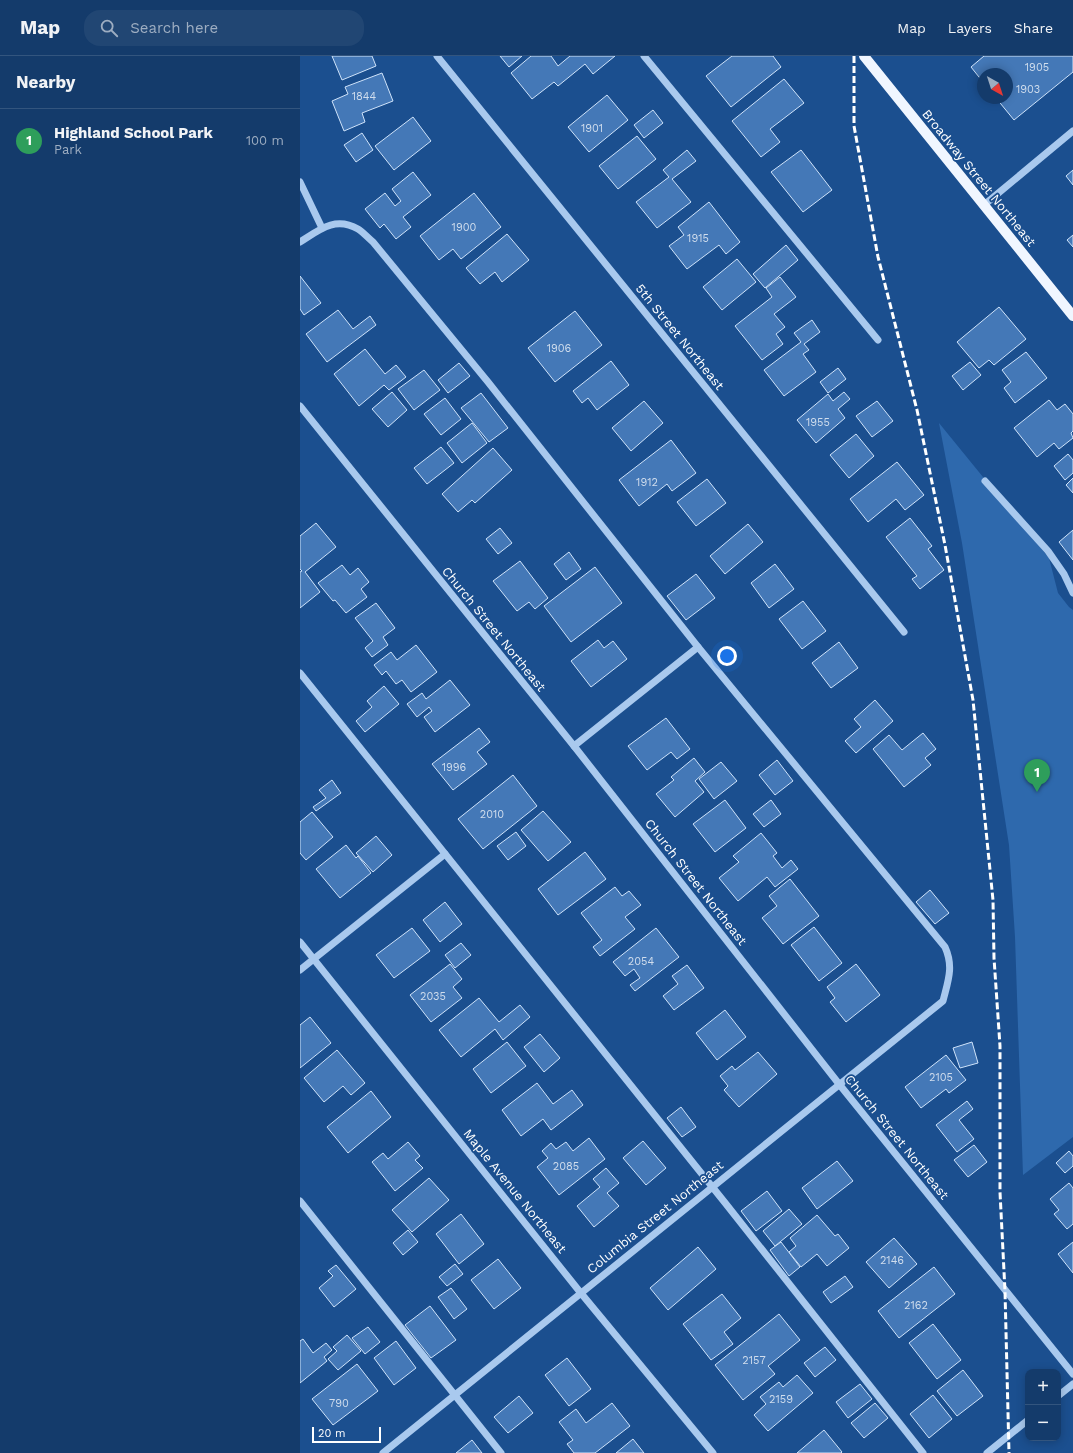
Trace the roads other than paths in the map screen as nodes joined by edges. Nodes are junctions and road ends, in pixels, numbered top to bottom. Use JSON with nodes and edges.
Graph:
{"nodes":[{"id":1,"x":437,"y":56,"type":"edge"},
{"id":2,"x":644,"y":56,"type":"edge"},
{"id":3,"x":864,"y":56,"type":"edge"},
{"id":4,"x":1073,"y":131,"type":"edge"},
{"id":5,"x":300,"y":182,"type":"edge"},
{"id":6,"x":984,"y":205,"type":"junction"},
{"id":7,"x":322,"y":228,"type":"junction"},
{"id":8,"x":300,"y":242,"type":"edge"},
{"id":9,"x":1073,"y":316,"type":"edge"},
{"id":10,"x":878,"y":340,"type":"dead end"},
{"id":11,"x":300,"y":406,"type":"edge"},
{"id":12,"x":986,"y":481,"type":"dead end"},
{"id":13,"x":1073,"y":593,"type":"edge"},
{"id":14,"x":904,"y":632,"type":"dead end"},
{"id":15,"x":698,"y":647,"type":"junction"},
{"id":16,"x":300,"y":673,"type":"edge"},
{"id":17,"x":574,"y":746,"type":"junction"},
{"id":18,"x":445,"y":854,"type":"junction"},
{"id":19,"x":300,"y":942,"type":"edge"},
{"id":20,"x":314,"y":959,"type":"junction"},
{"id":21,"x":300,"y":970,"type":"edge"},
{"id":22,"x":839,"y":1084,"type":"junction"},
{"id":23,"x":713,"y":1187,"type":"junction"},
{"id":24,"x":300,"y":1202,"type":"edge"},
{"id":25,"x":580,"y":1292,"type":"junction"},
{"id":26,"x":1073,"y":1374,"type":"edge"},
{"id":27,"x":1073,"y":1384,"type":"edge"},
{"id":28,"x":1061,"y":1394,"type":"edge"},
{"id":29,"x":455,"y":1395,"type":"junction"},
{"id":30,"x":1025,"y":1422,"type":"edge"},
{"id":31,"x":382,"y":1453,"type":"edge"},
{"id":32,"x":501,"y":1453,"type":"edge"},
{"id":33,"x":713,"y":1453,"type":"edge"},
{"id":34,"x":923,"y":1453,"type":"edge"},
{"id":35,"x":988,"y":1453,"type":"edge"}],
"edges":[{"from":1,"to":14,"type":"street","name":"5th Street Northeast"},
{"from":2,"to":10,"type":"street"},
{"from":3,"to":6,"type":"main road","name":"Broadway Street Northeast"},
{"from":4,"to":6,"type":"street"},
{"from":5,"to":7,"type":"street"},
{"from":6,"to":9,"type":"main road","name":"Broadway Street Northeast"},
{"from":7,"to":8,"type":"street"},
{"from":7,"to":15,"type":"street"},
{"from":11,"to":17,"type":"street","name":"Church Street Northeast"},
{"from":12,"to":13,"type":"street"},
{"from":15,"to":17,"type":"street"},
{"from":15,"to":22,"type":"street","name":"Columbia Street Northeast"},
{"from":16,"to":18,"type":"street"},
{"from":17,"to":22,"type":"street","name":"Church Street Northeast"},
{"from":18,"to":20,"type":"street"},
{"from":18,"to":23,"type":"street"},
{"from":19,"to":20,"type":"street","name":"Maple Avenue Northeast"},
{"from":20,"to":21,"type":"street"},
{"from":20,"to":25,"type":"street","name":"Maple Avenue Northeast"},
{"from":22,"to":23,"type":"street","name":"Columbia Street Northeast"},
{"from":22,"to":26,"type":"street","name":"Church Street Northeast"},
{"from":23,"to":25,"type":"street","name":"Columbia Street Northeast"},
{"from":23,"to":34,"type":"street"},
{"from":24,"to":29,"type":"street"},
{"from":25,"to":29,"type":"street","name":"Columbia Street Northeast"},
{"from":25,"to":33,"type":"street","name":"Maple Avenue Northeast"},
{"from":27,"to":28,"type":"street"},
{"from":29,"to":31,"type":"street","name":"Columbia Street Northeast"},
{"from":29,"to":32,"type":"street"},
{"from":30,"to":35,"type":"street"}]}
